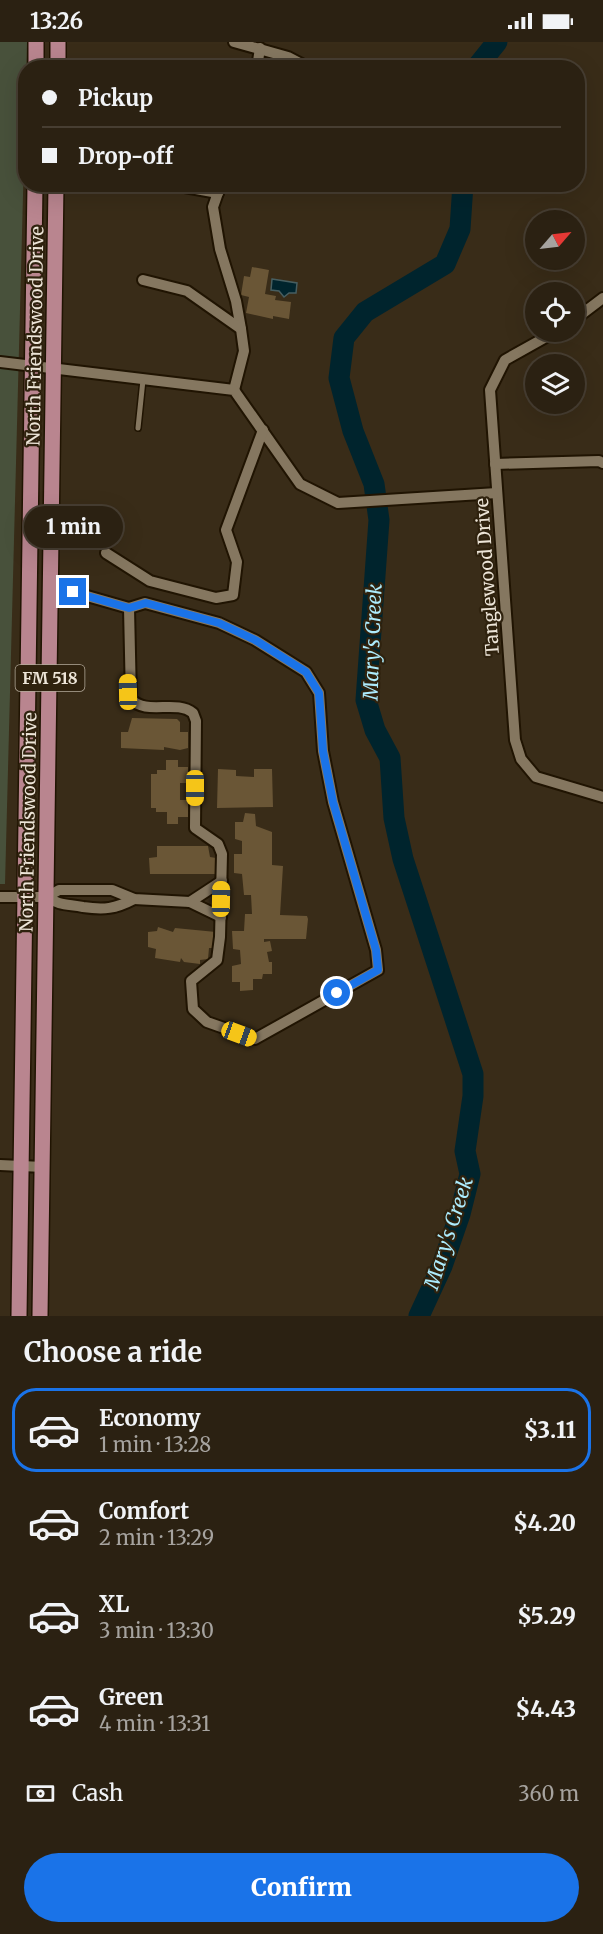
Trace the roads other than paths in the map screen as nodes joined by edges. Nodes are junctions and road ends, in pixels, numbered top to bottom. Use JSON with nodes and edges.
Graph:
{"nodes":[{"id":1,"x":36,"y":42,"type":"edge"},
{"id":2,"x":58,"y":42,"type":"edge"},
{"id":3,"x":234,"y":42,"type":"edge"},
{"id":4,"x":260,"y":48,"type":"junction"},
{"id":5,"x":36,"y":60,"type":"edge"},
{"id":6,"x":58,"y":60,"type":"edge"},
{"id":7,"x":258,"y":60,"type":"edge"},
{"id":8,"x":289,"y":60,"type":"edge"},
{"id":9,"x":35,"y":192,"type":"edge"},
{"id":10,"x":56,"y":192,"type":"edge"},
{"id":11,"x":219,"y":192,"type":"edge"},
{"id":12,"x":143,"y":280,"type":"dead end"},
{"id":13,"x":603,"y":298,"type":"edge"},
{"id":14,"x":585,"y":312,"type":"edge"},
{"id":15,"x":241,"y":329,"type":"junction"},
{"id":16,"x":537,"y":342,"type":"edge"},
{"id":17,"x":0,"y":362,"type":"edge"},
{"id":18,"x":33,"y":366,"type":"junction"},
{"id":19,"x":54,"y":369,"type":"junction"},
{"id":20,"x":143,"y":380,"type":"junction"},
{"id":21,"x":234,"y":390,"type":"junction"},
{"id":22,"x":138,"y":428,"type":"dead end"},
{"id":23,"x":263,"y":430,"type":"junction"},
{"id":24,"x":603,"y":463,"type":"edge"},
{"id":25,"x":495,"y":464,"type":"junction"},
{"id":26,"x":497,"y":494,"type":"junction"},
{"id":27,"x":106,"y":553,"type":"dead end"},
{"id":28,"x":51,"y":590,"type":"junction"},
{"id":29,"x":129,"y":608,"type":"junction"},
{"id":30,"x":603,"y":797,"type":"edge"},
{"id":31,"x":222,"y":881,"type":"junction"},
{"id":32,"x":0,"y":897,"type":"edge"},
{"id":33,"x":25,"y":897,"type":"junction"},
{"id":34,"x":47,"y":897,"type":"junction"},
{"id":35,"x":134,"y":899,"type":"junction"},
{"id":36,"x":190,"y":902,"type":"junction"},
{"id":37,"x":221,"y":917,"type":"junction"},
{"id":38,"x":0,"y":1165,"type":"edge"},
{"id":39,"x":22,"y":1166,"type":"junction"},
{"id":40,"x":43,"y":1167,"type":"junction"},
{"id":41,"x":19,"y":1316,"type":"edge"},
{"id":42,"x":40,"y":1316,"type":"edge"}],
"edges":[{"from":1,"to":5,"type":"main road"},
{"from":2,"to":6,"type":"main road"},
{"from":3,"to":4,"type":"street"},
{"from":4,"to":7,"type":"street"},
{"from":4,"to":8,"type":"street"},
{"from":9,"to":18,"type":"main road","name":"North Friendswood Drive","number":"FM 518"},
{"from":10,"to":19,"type":"main road","name":"North Friendswood Drive","number":"FM 518"},
{"from":11,"to":15,"type":"street"},
{"from":12,"to":15,"type":"street"},
{"from":13,"to":14,"type":"street"},
{"from":15,"to":21,"type":"street"},
{"from":16,"to":25,"type":"street","name":"Tanglewood Drive"},
{"from":17,"to":18,"type":"street"},
{"from":18,"to":19,"type":"street"},
{"from":18,"to":33,"type":"main road","name":"North Friendswood Drive","number":"FM 518"},
{"from":19,"to":20,"type":"street"},
{"from":19,"to":28,"type":"main road","name":"North Friendswood Drive","number":"FM 518"},
{"from":20,"to":21,"type":"street"},
{"from":20,"to":22,"type":"lane"},
{"from":21,"to":23,"type":"street"},
{"from":23,"to":26,"type":"street"},
{"from":23,"to":27,"type":"street"},
{"from":24,"to":25,"type":"street"},
{"from":25,"to":26,"type":"street","name":"Tanglewood Drive"},
{"from":26,"to":30,"type":"street","name":"Tanglewood Drive"},
{"from":28,"to":29,"type":"street"},
{"from":28,"to":34,"type":"main road","name":"North Friendswood Drive","number":"FM 518"},
{"from":29,"to":31,"type":"street"},
{"from":29,"to":37,"type":"street"},
{"from":31,"to":36,"type":"street"},
{"from":31,"to":37,"type":"street"},
{"from":32,"to":33,"type":"street"},
{"from":33,"to":34,"type":"street"},
{"from":33,"to":39,"type":"main road","name":"North Friendswood Drive","number":"FM 518"},
{"from":34,"to":35,"type":"street"},
{"from":34,"to":35,"type":"street"},
{"from":34,"to":40,"type":"main road","name":"North Friendswood Drive","number":"FM 518"},
{"from":35,"to":36,"type":"street"},
{"from":36,"to":37,"type":"street"},
{"from":38,"to":39,"type":"street"},
{"from":39,"to":40,"type":"street"},
{"from":39,"to":41,"type":"main road","name":"North Friendswood Drive","number":"FM 518"},
{"from":40,"to":42,"type":"main road","name":"North Friendswood Drive","number":"FM 518"}]}
